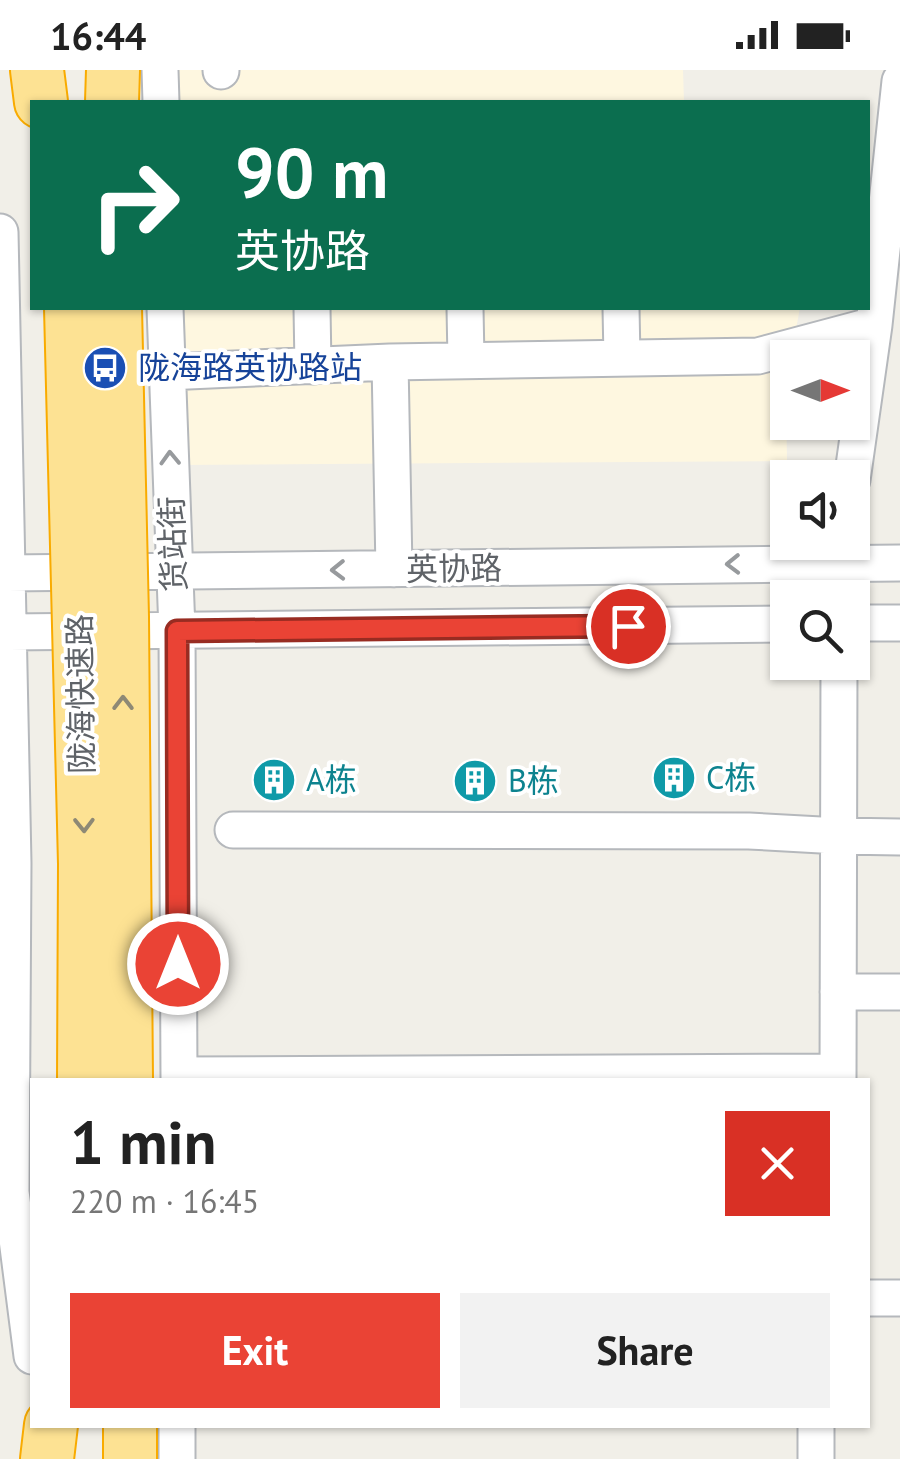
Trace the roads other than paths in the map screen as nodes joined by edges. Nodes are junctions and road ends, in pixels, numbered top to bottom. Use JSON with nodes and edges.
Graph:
{"nodes":[{"id":1,"x":37,"y":70,"type":"edge"},
{"id":2,"x":62,"y":70,"type":"edge"},
{"id":3,"x":111,"y":70,"type":"edge"},
{"id":4,"x":160,"y":70,"type":"edge"},
{"id":5,"x":900,"y":82,"type":"edge"},
{"id":6,"x":41,"y":100,"type":"edge"},
{"id":7,"x":64,"y":100,"type":"edge"},
{"id":8,"x":111,"y":100,"type":"edge"},
{"id":9,"x":161,"y":100,"type":"edge"},
{"id":10,"x":0,"y":232,"type":"edge"},
{"id":11,"x":115,"y":310,"type":"edge"},
{"id":12,"x":165,"y":310,"type":"edge"},
{"id":13,"x":312,"y":310,"type":"edge"},
{"id":14,"x":465,"y":310,"type":"edge"},
{"id":15,"x":621,"y":310,"type":"edge"},
{"id":16,"x":70,"y":319,"type":"edge"},
{"id":17,"x":874,"y":325,"type":"junction"},
{"id":18,"x":622,"y":358,"type":"junction"},
{"id":19,"x":466,"y":360,"type":"junction"},
{"id":20,"x":390,"y":362,"type":"junction"},
{"id":21,"x":313,"y":366,"type":"junction"},
{"id":22,"x":166,"y":372,"type":"junction"},
{"id":23,"x":855,"y":460,"type":"edge"},
{"id":24,"x":770,"y":556,"type":"edge"},
{"id":25,"x":870,"y":558,"type":"edge"},
{"id":26,"x":900,"y":563,"type":"edge"},
{"id":27,"x":394,"y":570,"type":"junction"},
{"id":28,"x":174,"y":571,"type":"junction"},
{"id":29,"x":8,"y":573,"type":"junction"},
{"id":30,"x":870,"y":623,"type":"edge"},
{"id":31,"x":900,"y":623,"type":"edge"},
{"id":32,"x":770,"y":624,"type":"edge"},
{"id":33,"x":177,"y":631,"type":"junction"},
{"id":34,"x":9,"y":632,"type":"junction"},
{"id":35,"x":839,"y":680,"type":"edge"},
{"id":36,"x":233,"y":830,"type":"dead end"},
{"id":37,"x":840,"y":836,"type":"junction"},
{"id":38,"x":900,"y":837,"type":"edge"},
{"id":39,"x":838,"y":992,"type":"junction"},
{"id":40,"x":900,"y":992,"type":"edge"},
{"id":41,"x":838,"y":1076,"type":"edge"},
{"id":42,"x":84,"y":1078,"type":"edge"},
{"id":43,"x":126,"y":1078,"type":"edge"},
{"id":44,"x":179,"y":1078,"type":"edge"},
{"id":45,"x":870,"y":1298,"type":"edge"},
{"id":46,"x":900,"y":1298,"type":"edge"},
{"id":47,"x":30,"y":1340,"type":"edge"},
{"id":48,"x":42,"y":1428,"type":"edge"},
{"id":49,"x":51,"y":1428,"type":"edge"},
{"id":50,"x":83,"y":1428,"type":"edge"},
{"id":51,"x":130,"y":1428,"type":"edge"},
{"id":52,"x":176,"y":1428,"type":"edge"},
{"id":53,"x":816,"y":1428,"type":"edge"},
{"id":54,"x":46,"y":1459,"type":"edge"},
{"id":55,"x":83,"y":1459,"type":"edge"},
{"id":56,"x":130,"y":1459,"type":"edge"},
{"id":57,"x":177,"y":1459,"type":"edge"},
{"id":58,"x":816,"y":1459,"type":"edge"}],
"edges":[{"from":1,"to":6,"type":"highway"},
{"from":2,"to":7,"type":"highway"},
{"from":3,"to":8,"type":"highway"},
{"from":4,"to":9,"type":"street"},
{"from":5,"to":17,"type":"street"},
{"from":10,"to":29,"type":"street"},
{"from":43,"to":11,"type":"highway","name":"陇海快速路","one_way":true,"bridge":true},
{"from":12,"to":22,"type":"street","name":"货站街"},
{"from":13,"to":21,"type":"street"},
{"from":14,"to":19,"type":"street"},
{"from":15,"to":18,"type":"street"},
{"from":16,"to":42,"type":"highway","name":"陇海快速路","one_way":true,"bridge":true},
{"from":17,"to":18,"type":"street"},
{"from":17,"to":23,"type":"street"},
{"from":18,"to":19,"type":"street"},
{"from":19,"to":20,"type":"street"},
{"from":20,"to":21,"type":"street"},
{"from":20,"to":27,"type":"street"},
{"from":21,"to":22,"type":"street"},
{"from":28,"to":22,"type":"street","name":"货站街","one_way":true},
{"from":24,"to":27,"type":"street","name":"英协路","one_way":true},
{"from":25,"to":26,"type":"street","name":"英协路"},
{"from":27,"to":28,"type":"street","name":"英协路","one_way":true},
{"from":28,"to":29,"type":"street","name":"英协路"},
{"from":28,"to":33,"type":"street","name":"货站街"},
{"from":29,"to":34,"type":"street"},
{"from":30,"to":31,"type":"street"},
{"from":32,"to":33,"type":"street","name":"英协路"},
{"from":33,"to":34,"type":"street","name":"英协路"},
{"from":33,"to":44,"type":"street","name":"货站街"},
{"from":34,"to":47,"type":"street"},
{"from":35,"to":37,"type":"street"},
{"from":36,"to":37,"type":"street"},
{"from":37,"to":38,"type":"street"},
{"from":37,"to":39,"type":"street"},
{"from":39,"to":40,"type":"street"},
{"from":39,"to":41,"type":"street"},
{"from":41,"to":44,"type":"street"},
{"from":45,"to":46,"type":"street"},
{"from":48,"to":54,"type":"street"},
{"from":49,"to":54,"type":"highway"},
{"from":50,"to":55,"type":"highway"},
{"from":51,"to":56,"type":"highway"},
{"from":52,"to":57,"type":"street"},
{"from":53,"to":58,"type":"street"}]}
